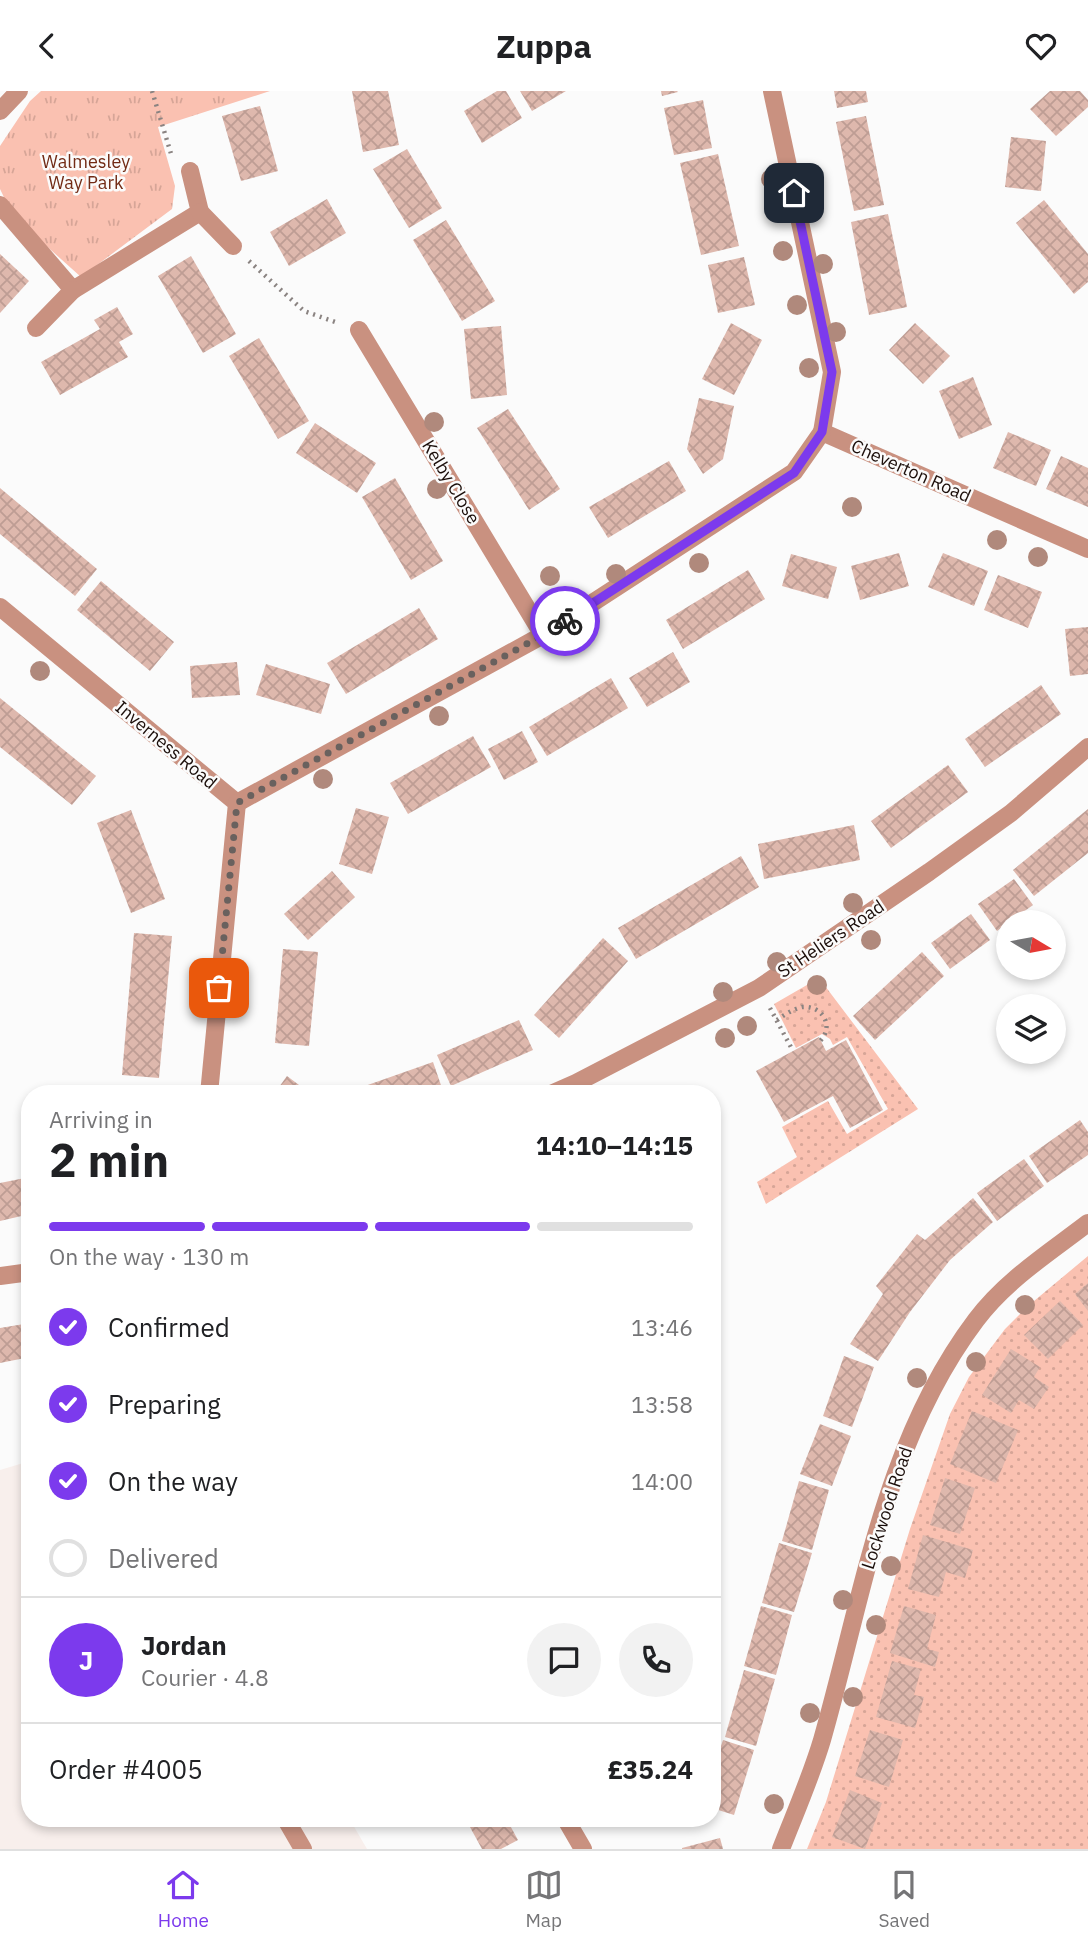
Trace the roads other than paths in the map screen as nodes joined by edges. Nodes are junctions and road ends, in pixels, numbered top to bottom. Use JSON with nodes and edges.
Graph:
{"nodes":[{"id":1,"x":19,"y":91,"type":"edge"},
{"id":2,"x":772,"y":91,"type":"edge"},
{"id":3,"x":0,"y":111,"type":"edge"},
{"id":4,"x":190,"y":171,"type":"road end"},
{"id":5,"x":0,"y":205,"type":"edge"},
{"id":6,"x":200,"y":212,"type":"junction"},
{"id":7,"x":233,"y":246,"type":"road end"},
{"id":8,"x":72,"y":291,"type":"junction"},
{"id":9,"x":36,"y":328,"type":"dead end"},
{"id":10,"x":359,"y":330,"type":"road end"},
{"id":11,"x":822,"y":432,"type":"junction"},
{"id":12,"x":1088,"y":549,"type":"edge"},
{"id":13,"x":0,"y":607,"type":"edge"},
{"id":14,"x":543,"y":635,"type":"junction"},
{"id":15,"x":1088,"y":747,"type":"edge"},
{"id":16,"x":237,"y":803,"type":"junction"},
{"id":17,"x":210,"y":1085,"type":"edge"},
{"id":18,"x":571,"y":1085,"type":"edge"},
{"id":19,"x":1088,"y":1223,"type":"edge"},
{"id":20,"x":21,"y":1273,"type":"edge"},
{"id":21,"x":0,"y":1276,"type":"edge"},
{"id":22,"x":290,"y":1827,"type":"edge"},
{"id":23,"x":570,"y":1827,"type":"edge"},
{"id":24,"x":303,"y":1849,"type":"edge"},
{"id":25,"x":583,"y":1849,"type":"edge"},
{"id":26,"x":781,"y":1849,"type":"edge"}],
"edges":[{"from":1,"to":3,"type":"street"},
{"from":2,"to":11,"type":"street"},
{"from":4,"to":6,"type":"street"},
{"from":5,"to":8,"type":"street"},
{"from":6,"to":7,"type":"street"},
{"from":6,"to":8,"type":"street"},
{"from":8,"to":9,"type":"street"},
{"from":10,"to":14,"type":"street","name":"Kelby Close"},
{"from":11,"to":12,"type":"street","name":"Cheverton Road"},
{"from":11,"to":14,"type":"street"},
{"from":13,"to":16,"type":"street","name":"Inverness Road"},
{"from":14,"to":16,"type":"street"},
{"from":15,"to":18,"type":"street","name":"St Heliers Road"},
{"from":16,"to":17,"type":"street"},
{"from":19,"to":26,"type":"street","name":"Lockwood Road"},
{"from":20,"to":21,"type":"street"},
{"from":22,"to":24,"type":"street"},
{"from":23,"to":25,"type":"street"}]}
